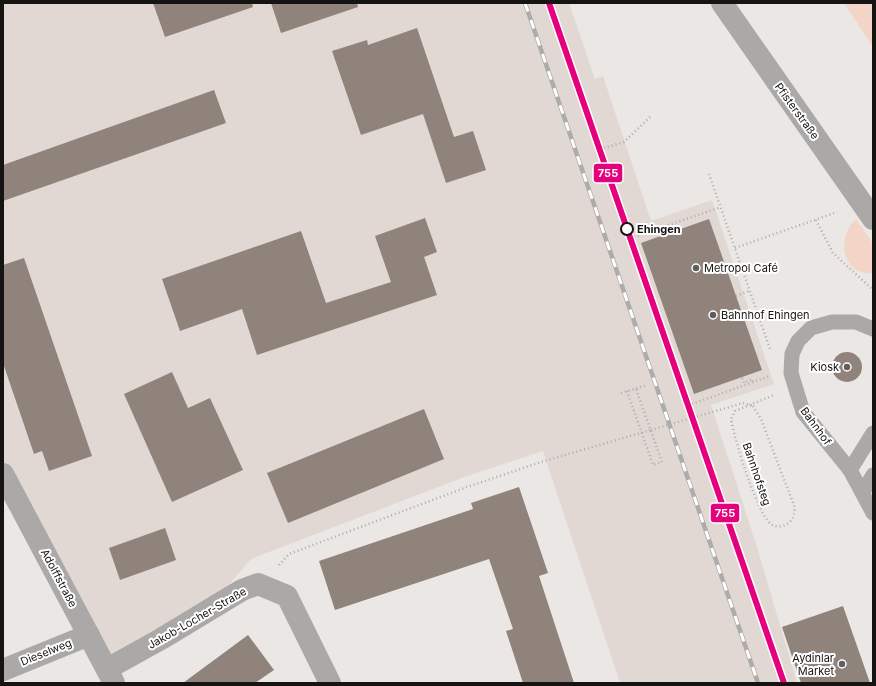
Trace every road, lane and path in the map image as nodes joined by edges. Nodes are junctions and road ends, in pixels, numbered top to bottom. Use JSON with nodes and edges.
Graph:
{"nodes":[{"id":1,"x":722,"y":3,"type":"edge"},
{"id":2,"x":652,"y":115,"type":"dead end"},
{"id":3,"x":604,"y":148,"type":"dead end"},
{"id":4,"x":710,"y":174,"type":"dead end"},
{"id":5,"x":721,"y":207,"type":"junction"},
{"id":6,"x":867,"y":211,"type":"edge"},
{"id":7,"x":816,"y":220,"type":"junction"},
{"id":8,"x":634,"y":237,"type":"dead end"},
{"id":9,"x":735,"y":248,"type":"junction"},
{"id":10,"x":873,"y":290,"type":"edge"},
{"id":11,"x":749,"y":291,"type":"junction"},
{"id":12,"x":736,"y":296,"type":"dead end"},
{"id":13,"x":873,"y":330,"type":"edge"},
{"id":14,"x":770,"y":352,"type":"dead end"},
{"id":15,"x":772,"y":375,"type":"dead end"},
{"id":16,"x":742,"y":378,"type":"dead end"},
{"id":17,"x":754,"y":382,"type":"junction"},
{"id":18,"x":647,"y":385,"type":"dead end"},
{"id":19,"x":636,"y":389,"type":"junction"},
{"id":20,"x":627,"y":391,"type":"junction"},
{"id":21,"x":621,"y":393,"type":"dead end"},
{"id":22,"x":777,"y":394,"type":"dead end"},
{"id":23,"x":692,"y":404,"type":"dead end"},
{"id":24,"x":651,"y":430,"type":"junction"},
{"id":25,"x":873,"y":433,"type":"edge"},
{"id":26,"x":850,"y":470,"type":"junction"},
{"id":27,"x":3,"y":474,"type":"edge"},
{"id":28,"x":873,"y":475,"type":"edge"},
{"id":29,"x":863,"y":492,"type":"junction"},
{"id":30,"x":873,"y":513,"type":"edge"},
{"id":31,"x":258,"y":584,"type":"junction"},
{"id":32,"x":89,"y":635,"type":"junction"},
{"id":33,"x":3,"y":670,"type":"edge"},
{"id":34,"x":111,"y":676,"type":"edge"},
{"id":35,"x":330,"y":683,"type":"edge"}],
"edges":[{"from":1,"to":6,"type":"street","name":"Pfisterstraße"},
{"from":2,"to":3,"type":"path"},
{"from":4,"to":5,"type":"path"},
{"from":5,"to":8,"type":"path"},
{"from":5,"to":9,"type":"path"},
{"from":6,"to":7,"type":"path"},
{"from":7,"to":9,"type":"path"},
{"from":7,"to":10,"type":"path"},
{"from":9,"to":11,"type":"path"},
{"from":11,"to":12,"type":"path"},
{"from":11,"to":14,"type":"path"},
{"from":13,"to":26,"type":"lane","name":"Bahnhof"},
{"from":15,"to":17,"type":"path"},
{"from":16,"to":17,"type":"path"},
{"from":17,"to":23,"type":"path"},
{"from":18,"to":19,"type":"path"},
{"from":19,"to":20,"type":"path"},
{"from":19,"to":24,"type":"path"},
{"from":20,"to":21,"type":"path"},
{"from":20,"to":24,"type":"path"},
{"from":22,"to":24,"type":"path","name":"Bahnhofsteg","bridge":true},
{"from":24,"to":31,"type":"path","name":"Bahnhofsteg"},
{"from":25,"to":26,"type":"lane"},
{"from":26,"to":29,"type":"lane","name":"Bahnhof"},
{"from":27,"to":32,"type":"street","name":"Adolffstraße"},
{"from":28,"to":29,"type":"lane"},
{"from":29,"to":30,"type":"lane","name":"Bahnhof"},
{"from":31,"to":34,"type":"street","name":"Jakob-Locher-Straße"},
{"from":31,"to":35,"type":"street","name":"Jakob-Locher-Straße"},
{"from":32,"to":33,"type":"street","name":"Dieselweg"},
{"from":32,"to":34,"type":"street","name":"Adolffstraße"}]}
